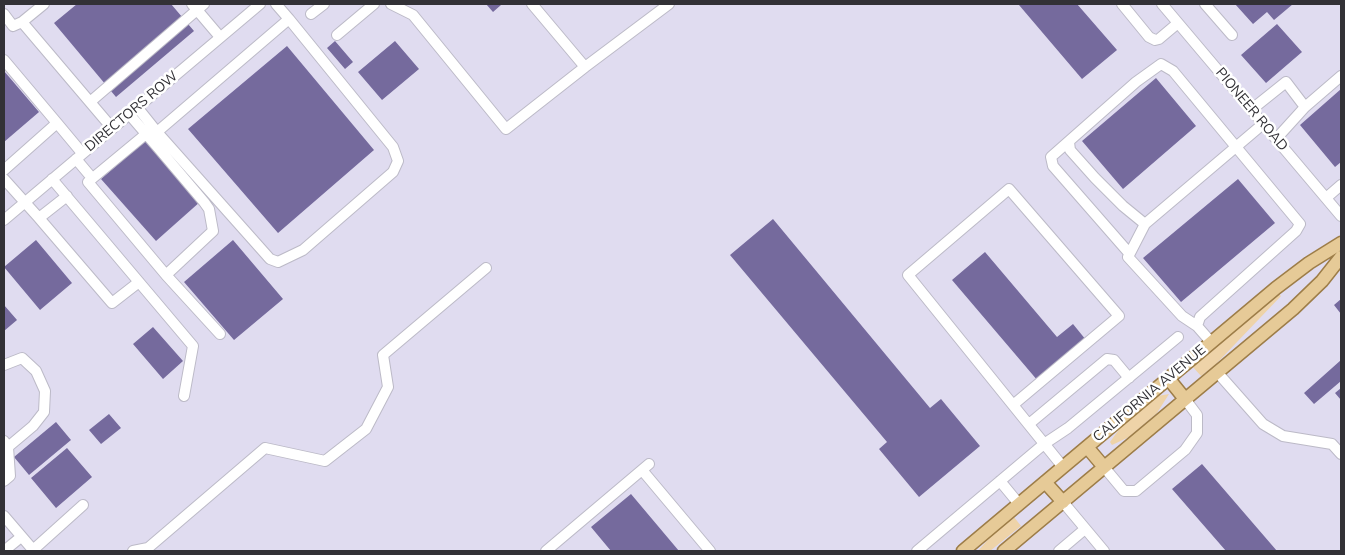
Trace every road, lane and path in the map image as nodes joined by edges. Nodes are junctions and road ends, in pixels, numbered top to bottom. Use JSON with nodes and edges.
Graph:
{"nodes":[{"id":1,"x":44,"y":4,"type":"edge"},
{"id":2,"x":260,"y":4,"type":"edge"},
{"id":3,"x":276,"y":4,"type":"edge"},
{"id":4,"x":324,"y":4,"type":"edge"},
{"id":5,"x":374,"y":4,"type":"edge"},
{"id":6,"x":391,"y":4,"type":"edge"},
{"id":7,"x":532,"y":4,"type":"edge"},
{"id":8,"x":669,"y":4,"type":"edge"},
{"id":9,"x":1122,"y":4,"type":"edge"},
{"id":10,"x":1162,"y":4,"type":"edge"},
{"id":11,"x":1205,"y":4,"type":"edge"},
{"id":12,"x":198,"y":6,"type":"edge"},
{"id":13,"x":4,"y":14,"type":"edge"},
{"id":14,"x":311,"y":14,"type":"dead end"},
{"id":15,"x":289,"y":19,"type":"junction"},
{"id":16,"x":22,"y":22,"type":"junction"},
{"id":17,"x":1178,"y":23,"type":"junction"},
{"id":18,"x":337,"y":35,"type":"dead end"},
{"id":19,"x":1232,"y":35,"type":"dead end"},
{"id":20,"x":220,"y":37,"type":"junction"},
{"id":21,"x":4,"y":60,"type":"edge"},
{"id":22,"x":585,"y":67,"type":"junction"},
{"id":23,"x":1341,"y":76,"type":"edge"},
{"id":24,"x":90,"y":102,"type":"junction"},
{"id":25,"x":1305,"y":107,"type":"junction"},
{"id":26,"x":1252,"y":110,"type":"junction"},
{"id":27,"x":133,"y":111,"type":"junction"},
{"id":28,"x":57,"y":123,"type":"junction"},
{"id":29,"x":1263,"y":124,"type":"junction"},
{"id":30,"x":112,"y":128,"type":"junction"},
{"id":31,"x":157,"y":132,"type":"junction"},
{"id":32,"x":146,"y":134,"type":"junction"},
{"id":33,"x":1276,"y":139,"type":"junction"},
{"id":34,"x":1069,"y":142,"type":"junction"},
{"id":35,"x":1236,"y":146,"type":"junction"},
{"id":36,"x":79,"y":156,"type":"junction"},
{"id":37,"x":4,"y":170,"type":"edge"},
{"id":38,"x":92,"y":178,"type":"junction"},
{"id":39,"x":4,"y":179,"type":"edge"},
{"id":40,"x":52,"y":179,"type":"junction"},
{"id":41,"x":1341,"y":185,"type":"edge"},
{"id":42,"x":67,"y":196,"type":"junction"},
{"id":43,"x":1326,"y":198,"type":"junction"},
{"id":44,"x":24,"y":203,"type":"junction"},
{"id":45,"x":1341,"y":216,"type":"edge"},
{"id":46,"x":39,"y":218,"type":"junction"},
{"id":47,"x":4,"y":220,"type":"edge"},
{"id":48,"x":1146,"y":224,"type":"junction"},
{"id":49,"x":1341,"y":244,"type":"edge"},
{"id":50,"x":1130,"y":253,"type":"junction"},
{"id":51,"x":1341,"y":257,"type":"edge"},
{"id":52,"x":486,"y":268,"type":"dead end"},
{"id":53,"x":166,"y":275,"type":"junction"},
{"id":54,"x":138,"y":282,"type":"junction"},
{"id":55,"x":1197,"y":326,"type":"junction"},
{"id":56,"x":220,"y":334,"type":"dead end"},
{"id":57,"x":1178,"y":337,"type":"dead end"},
{"id":58,"x":1211,"y":342,"type":"junction"},
{"id":59,"x":4,"y":365,"type":"edge"},
{"id":60,"x":1217,"y":372,"type":"junction"},
{"id":61,"x":1129,"y":378,"type":"junction"},
{"id":62,"x":1168,"y":378,"type":"junction"},
{"id":63,"x":184,"y":396,"type":"dead end"},
{"id":64,"x":1185,"y":399,"type":"junction"},
{"id":65,"x":1013,"y":405,"type":"junction"},
{"id":66,"x":1029,"y":424,"type":"junction"},
{"id":67,"x":6,"y":444,"type":"edge"},
{"id":68,"x":1044,"y":444,"type":"junction"},
{"id":69,"x":1087,"y":447,"type":"junction"},
{"id":70,"x":1341,"y":454,"type":"edge"},
{"id":71,"x":1063,"y":467,"type":"junction"},
{"id":72,"x":1104,"y":467,"type":"junction"},
{"id":73,"x":4,"y":481,"type":"edge"},
{"id":74,"x":1000,"y":481,"type":"junction"},
{"id":75,"x":1045,"y":482,"type":"junction"},
{"id":76,"x":1063,"y":502,"type":"junction"},
{"id":77,"x":1019,"y":504,"type":"junction"},
{"id":78,"x":83,"y":505,"type":"dead end"},
{"id":79,"x":4,"y":516,"type":"edge"},
{"id":80,"x":1085,"y":529,"type":"junction"},
{"id":81,"x":21,"y":537,"type":"junction"},
{"id":82,"x":558,"y":548,"type":"edge"},
{"id":83,"x":33,"y":550,"type":"edge"},
{"id":84,"x":4,"y":551,"type":"edge"},
{"id":85,"x":132,"y":551,"type":"edge"},
{"id":86,"x":546,"y":551,"type":"edge"},
{"id":87,"x":710,"y":551,"type":"edge"},
{"id":88,"x":916,"y":551,"type":"edge"},
{"id":89,"x":963,"y":551,"type":"edge"},
{"id":90,"x":1004,"y":551,"type":"edge"},
{"id":91,"x":1058,"y":551,"type":"edge"},
{"id":92,"x":1104,"y":551,"type":"edge"}],
"edges":[{"from":1,"to":16,"type":"street"},
{"from":2,"to":20,"type":"street","name":"DIRECTORS ROW"},
{"from":3,"to":15,"type":"street"},
{"from":4,"to":14,"type":"street"},
{"from":5,"to":18,"type":"street"},
{"from":6,"to":22,"type":"street"},
{"from":7,"to":22,"type":"street"},
{"from":8,"to":22,"type":"street"},
{"from":9,"to":17,"type":"street"},
{"from":10,"to":17,"type":"street","name":"PIONEER ROAD"},
{"from":11,"to":19,"type":"street"},
{"from":12,"to":20,"type":"street"},
{"from":12,"to":24,"type":"street"},
{"from":13,"to":16,"type":"street"},
{"from":15,"to":31,"type":"street"},
{"from":15,"to":31,"type":"street"},
{"from":16,"to":24,"type":"street"},
{"from":17,"to":26,"type":"street","name":"PIONEER ROAD"},
{"from":20,"to":27,"type":"street","name":"DIRECTORS ROW"},
{"from":21,"to":28,"type":"street"},
{"from":23,"to":25,"type":"street"},
{"from":24,"to":30,"type":"street"},
{"from":25,"to":26,"type":"street"},
{"from":25,"to":33,"type":"street"},
{"from":26,"to":29,"type":"street","name":"PIONEER ROAD"},
{"from":27,"to":30,"type":"street","name":"DIRECTORS ROW"},
{"from":27,"to":31,"type":"street"},
{"from":27,"to":32,"type":"street"},
{"from":28,"to":36,"type":"street"},
{"from":28,"to":37,"type":"street"},
{"from":29,"to":33,"type":"street","name":"PIONEER ROAD"},
{"from":29,"to":35,"type":"street"},
{"from":30,"to":36,"type":"street","name":"DIRECTORS ROW"},
{"from":32,"to":38,"type":"street"},
{"from":32,"to":53,"type":"street"},
{"from":33,"to":43,"type":"street","name":"PIONEER ROAD"},
{"from":34,"to":35,"type":"street"},
{"from":34,"to":48,"type":"street"},
{"from":34,"to":50,"type":"street"},
{"from":35,"to":48,"type":"street"},
{"from":35,"to":55,"type":"street"},
{"from":36,"to":38,"type":"street"},
{"from":36,"to":40,"type":"street","name":"DIRECTORS ROW"},
{"from":38,"to":53,"type":"street"},
{"from":39,"to":44,"type":"street"},
{"from":40,"to":42,"type":"street"},
{"from":40,"to":44,"type":"street","name":"DIRECTORS ROW"},
{"from":41,"to":43,"type":"street"},
{"from":42,"to":46,"type":"street"},
{"from":42,"to":54,"type":"street"},
{"from":43,"to":45,"type":"street","name":"PIONEER ROAD"},
{"from":44,"to":46,"type":"street"},
{"from":44,"to":47,"type":"street","name":"DIRECTORS ROW"},
{"from":46,"to":54,"type":"street"},
{"from":48,"to":50,"type":"street"},
{"from":49,"to":58,"type":"main road","name":"CALIFORNIA AVENUE"},
{"from":50,"to":55,"type":"street"},
{"from":51,"to":60,"type":"main road","name":"CALIFORNIA AVENUE"},
{"from":52,"to":85,"type":"street"},
{"from":53,"to":56,"type":"street"},
{"from":54,"to":63,"type":"street"},
{"from":55,"to":58,"type":"street"},
{"from":57,"to":61,"type":"street"},
{"from":58,"to":62,"type":"main road","name":"CALIFORNIA AVENUE"},
{"from":59,"to":67,"type":"street"},
{"from":60,"to":64,"type":"main road","name":"CALIFORNIA AVENUE"},
{"from":60,"to":70,"type":"street"},
{"from":61,"to":66,"type":"street"},
{"from":61,"to":68,"type":"street"},
{"from":62,"to":64,"type":"main road"},
{"from":62,"to":69,"type":"main road","name":"CALIFORNIA AVENUE"},
{"from":64,"to":72,"type":"main road","name":"CALIFORNIA AVENUE"},
{"from":64,"to":72,"type":"street"},
{"from":65,"to":65,"type":"street"},
{"from":65,"to":66,"type":"street"},
{"from":66,"to":68,"type":"street"},
{"from":67,"to":73,"type":"street"},
{"from":68,"to":71,"type":"street"},
{"from":68,"to":74,"type":"street"},
{"from":69,"to":71,"type":"main road","name":"CALIFORNIA AVENUE"},
{"from":69,"to":72,"type":"main road"},
{"from":71,"to":75,"type":"main road","name":"CALIFORNIA AVENUE"},
{"from":72,"to":76,"type":"main road","name":"CALIFORNIA AVENUE"},
{"from":74,"to":77,"type":"street"},
{"from":74,"to":88,"type":"street"},
{"from":75,"to":76,"type":"main road"},
{"from":75,"to":77,"type":"main road","name":"CALIFORNIA AVENUE"},
{"from":76,"to":80,"type":"street"},
{"from":76,"to":90,"type":"main road","name":"CALIFORNIA AVENUE"},
{"from":77,"to":89,"type":"main road","name":"CALIFORNIA AVENUE"},
{"from":78,"to":83,"type":"street"},
{"from":79,"to":81,"type":"street"},
{"from":80,"to":91,"type":"street"},
{"from":80,"to":92,"type":"street"},
{"from":81,"to":83,"type":"street"},
{"from":81,"to":84,"type":"street"},
{"from":82,"to":86,"type":"street"},
{"from":82,"to":87,"type":"street"}]}
